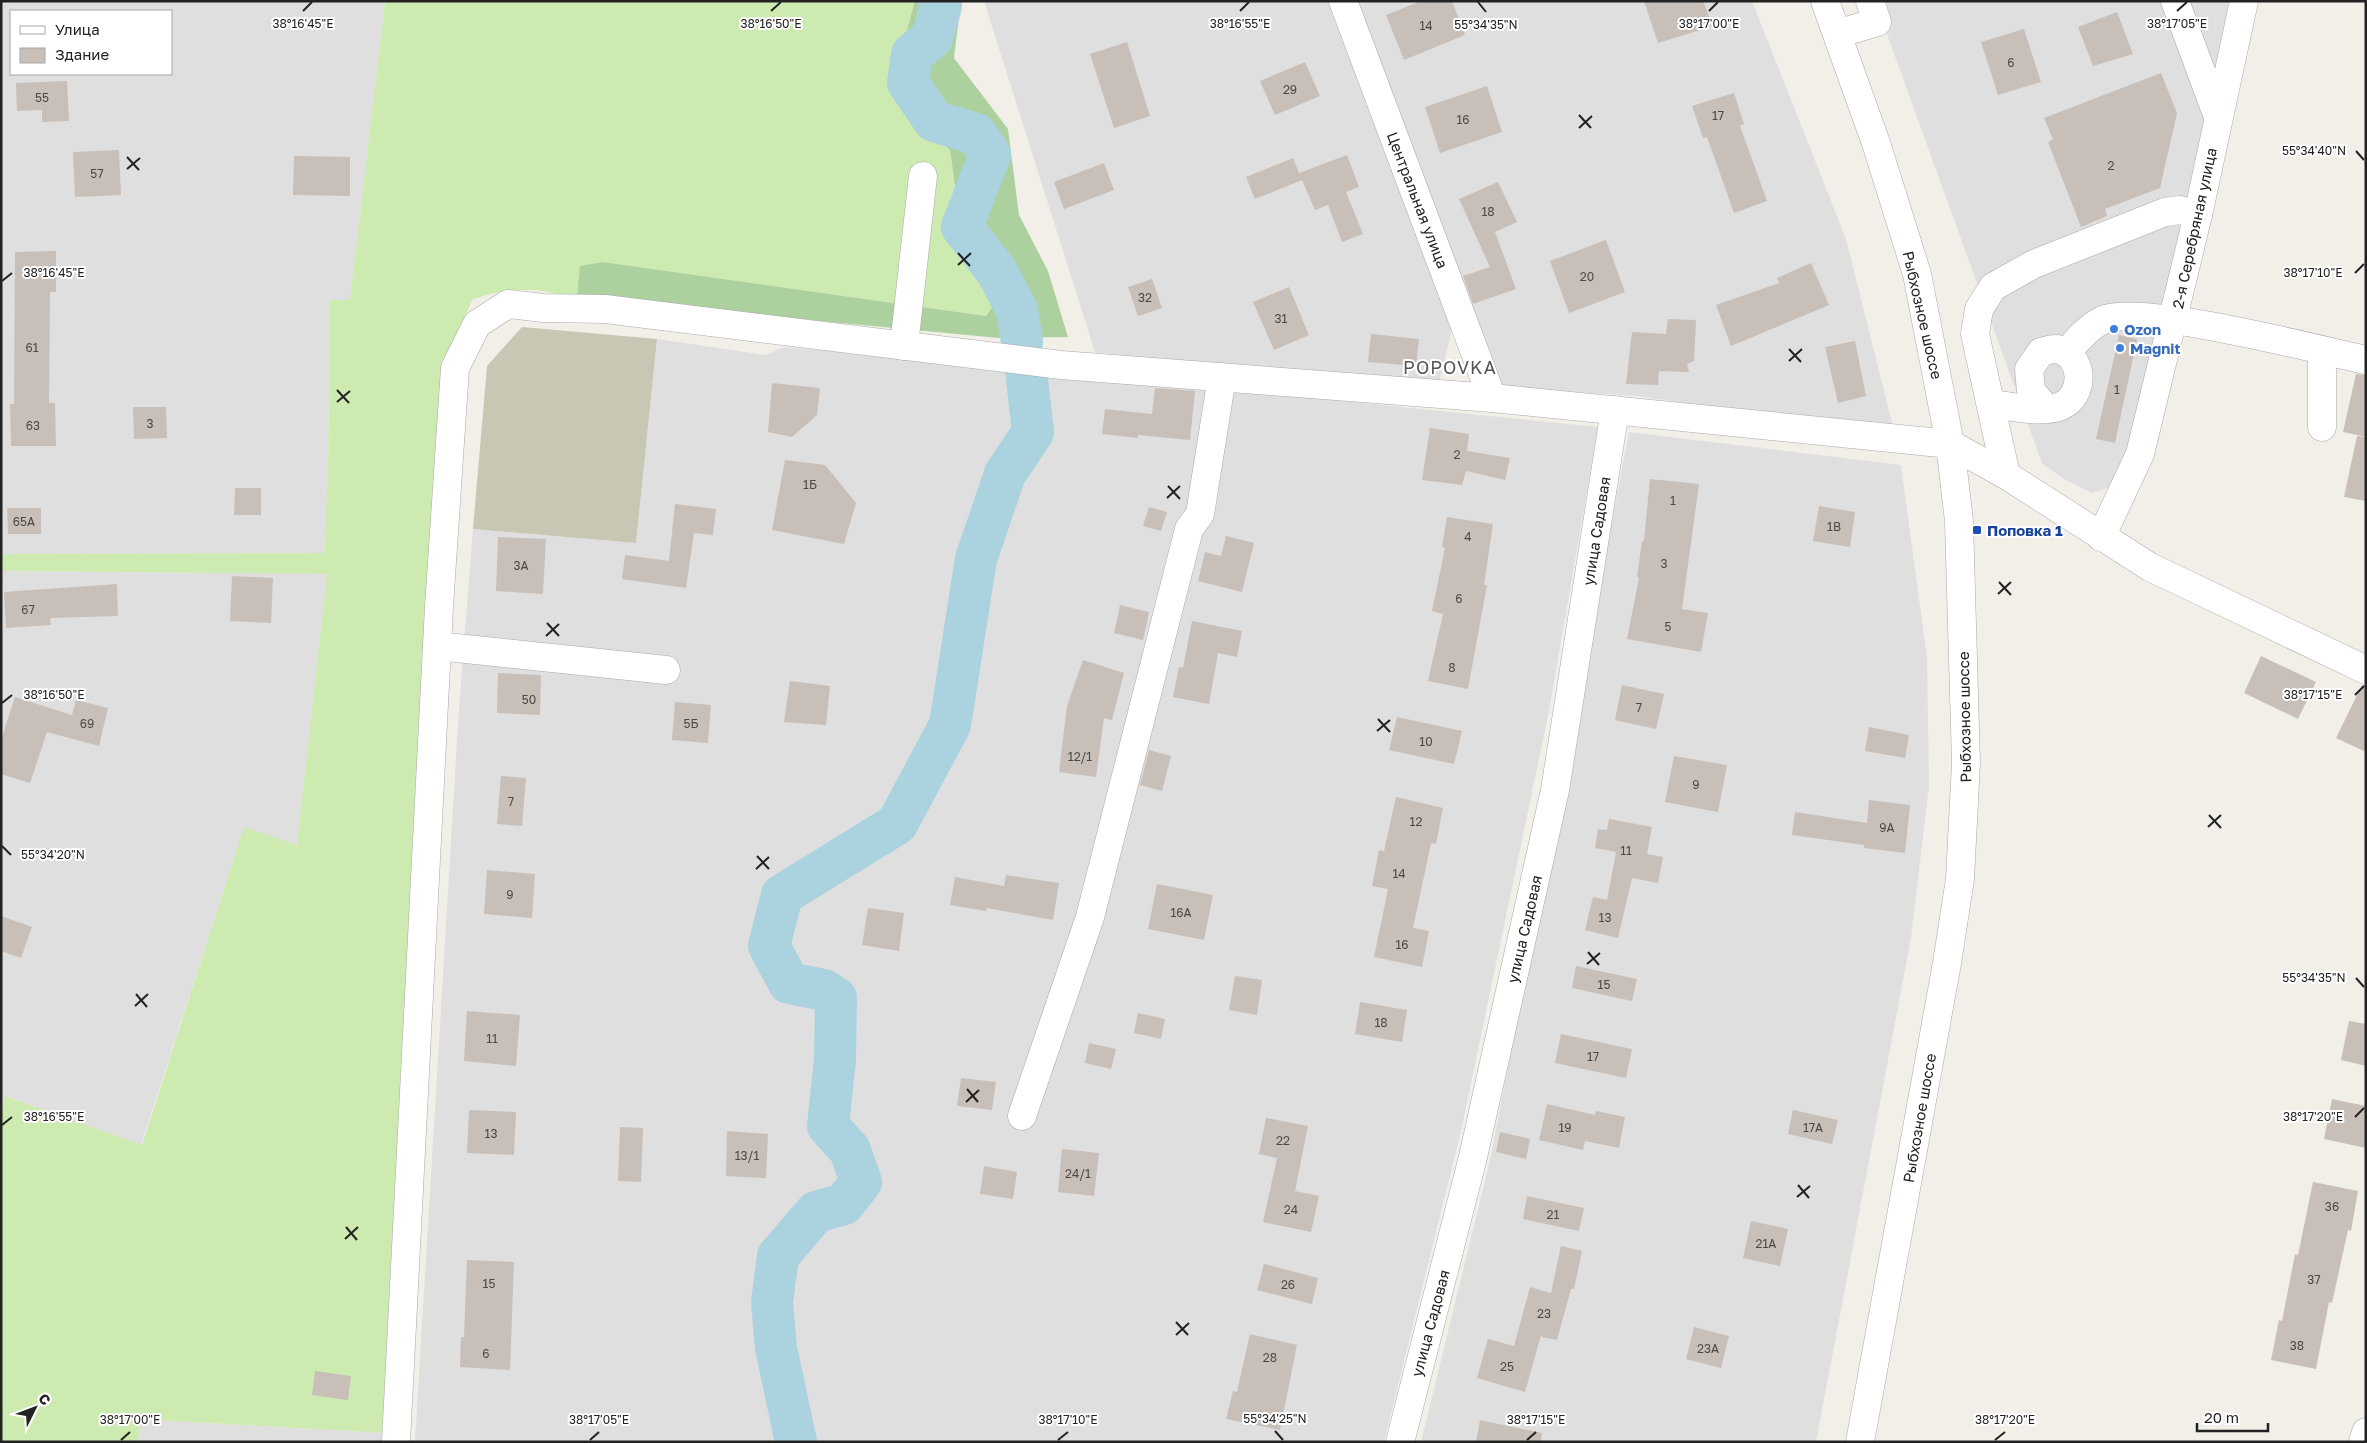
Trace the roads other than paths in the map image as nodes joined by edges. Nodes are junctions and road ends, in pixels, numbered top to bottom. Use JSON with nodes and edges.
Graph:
{"nodes":[{"id":1,"x":1343,"y":1,"type":"edge"},
{"id":2,"x":1825,"y":1,"type":"edge"},
{"id":3,"x":1870,"y":1,"type":"edge"},
{"id":4,"x":2175,"y":1,"type":"edge"},
{"id":5,"x":2244,"y":1,"type":"edge"},
{"id":6,"x":1837,"y":34,"type":"junction"},
{"id":7,"x":2218,"y":117,"type":"junction"},
{"id":8,"x":923,"y":176,"type":"dead end"},
{"id":9,"x":2198,"y":216,"type":"junction"},
{"id":10,"x":2174,"y":320,"type":"junction"},
{"id":11,"x":904,"y":346,"type":"junction"},
{"id":12,"x":2322,"y":351,"type":"junction"},
{"id":13,"x":2066,"y":353,"type":"junction"},
{"id":14,"x":2366,"y":360,"type":"edge"},
{"id":15,"x":1222,"y":377,"type":"junction"},
{"id":16,"x":1492,"y":398,"type":"junction"},
{"id":17,"x":1991,"y":404,"type":"junction"},
{"id":18,"x":2047,"y":409,"type":"junction"},
{"id":19,"x":1615,"y":410,"type":"junction"},
{"id":20,"x":2322,"y":426,"type":"dead end"},
{"id":21,"x":1950,"y":444,"type":"junction"},
{"id":22,"x":2006,"y":475,"type":"junction"},
{"id":23,"x":2101,"y":537,"type":"junction"},
{"id":24,"x":437,"y":646,"type":"junction"},
{"id":25,"x":666,"y":670,"type":"dead end"},
{"id":26,"x":2366,"y":670,"type":"edge"},
{"id":27,"x":1022,"y":1116,"type":"dead end"},
{"id":28,"x":2366,"y":1432,"type":"edge"},
{"id":29,"x":396,"y":1442,"type":"edge"},
{"id":30,"x":1400,"y":1442,"type":"edge"},
{"id":31,"x":1860,"y":1442,"type":"edge"},
{"id":32,"x":2363,"y":1442,"type":"edge"}],
"edges":[{"from":1,"to":16,"type":"street","name":"Центральная улица"},
{"from":2,"to":6,"type":"street","name":"Рыбхозное шоссе"},
{"from":3,"to":6,"type":"street"},
{"from":4,"to":7,"type":"street"},
{"from":5,"to":7,"type":"street","name":"2-я Серебряная улица"},
{"from":6,"to":21,"type":"street","name":"Рыбхозное шоссе"},
{"from":7,"to":9,"type":"street","name":"2-я Серебряная улица"},
{"from":8,"to":11,"type":"street"},
{"from":9,"to":10,"type":"street","name":"2-я Серебряная улица"},
{"from":9,"to":17,"type":"street"},
{"from":10,"to":12,"type":"street"},
{"from":10,"to":13,"type":"street"},
{"from":10,"to":23,"type":"street","name":"2-я Серебряная улица"},
{"from":11,"to":15,"type":"street"},
{"from":11,"to":24,"type":"street"},
{"from":12,"to":14,"type":"street"},
{"from":12,"to":20,"type":"street"},
{"from":13,"to":18,"type":"street"},
{"from":13,"to":18,"type":"street"},
{"from":15,"to":16,"type":"street"},
{"from":15,"to":27,"type":"street"},
{"from":16,"to":19,"type":"street"},
{"from":17,"to":18,"type":"street"},
{"from":17,"to":22,"type":"street"},
{"from":19,"to":21,"type":"street"},
{"from":19,"to":30,"type":"street","name":"улица Садовая"},
{"from":21,"to":22,"type":"street"},
{"from":21,"to":31,"type":"street","name":"Рыбхозное шоссе"},
{"from":22,"to":23,"type":"street"},
{"from":23,"to":26,"type":"street"},
{"from":24,"to":25,"type":"street"},
{"from":24,"to":29,"type":"street"},
{"from":28,"to":32,"type":"street"}]}
